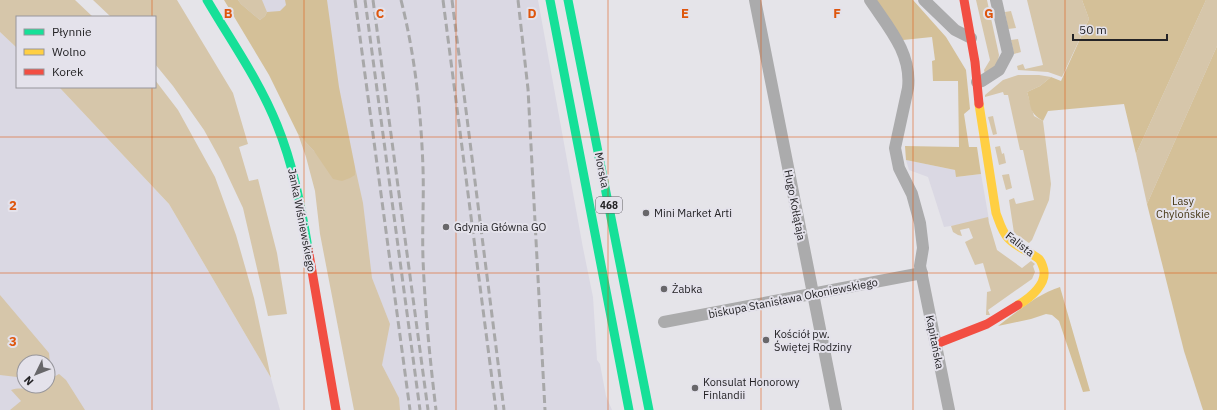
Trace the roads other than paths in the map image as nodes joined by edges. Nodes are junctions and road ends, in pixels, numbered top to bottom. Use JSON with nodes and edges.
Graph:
{"nodes":[{"id":1,"x":207,"y":0,"type":"edge"},
{"id":2,"x":550,"y":0,"type":"edge"},
{"id":3,"x":568,"y":0,"type":"edge"},
{"id":4,"x":755,"y":0,"type":"edge"},
{"id":5,"x":870,"y":0,"type":"edge"},
{"id":6,"x":924,"y":0,"type":"edge"},
{"id":7,"x":964,"y":0,"type":"edge"},
{"id":8,"x":996,"y":0,"type":"edge"},
{"id":9,"x":971,"y":38,"type":"junction"},
{"id":10,"x":977,"y":82,"type":"junction"},
{"id":11,"x":922,"y":273,"type":"junction"},
{"id":12,"x":812,"y":294,"type":"junction"},
{"id":13,"x":664,"y":322,"type":"dead end"},
{"id":14,"x":936,"y":344,"type":"junction"},
{"id":15,"x":336,"y":410,"type":"edge"},
{"id":16,"x":629,"y":410,"type":"edge"},
{"id":17,"x":649,"y":410,"type":"edge"},
{"id":18,"x":836,"y":410,"type":"edge"},
{"id":19,"x":948,"y":410,"type":"edge"}],
"edges":[{"from":1,"to":15,"type":"main road","name":"Janka Wiśniewskiego"},
{"from":2,"to":16,"type":"main road","name":"Morska","number":"468"},
{"from":3,"to":17,"type":"main road","name":"Morska","number":"468"},
{"from":4,"to":12,"type":"street","name":"Hugo Kołłątaja"},
{"from":5,"to":11,"type":"street","name":"Kapitańska"},
{"from":6,"to":9,"type":"street"},
{"from":7,"to":9,"type":"main road","name":"Falista"},
{"from":8,"to":10,"type":"street"},
{"from":9,"to":10,"type":"main road","name":"Falista"},
{"from":10,"to":14,"type":"main road","name":"Falista"},
{"from":11,"to":12,"type":"street","name":"biskupa Stanisława Okoniewskiego"},
{"from":11,"to":14,"type":"street","name":"Kapitańska"},
{"from":12,"to":13,"type":"street","name":"biskupa Stanisława Okoniewskiego"},
{"from":12,"to":18,"type":"street","name":"Hugo Kołłątaja"},
{"from":14,"to":19,"type":"street","name":"Kapitańska"}]}
